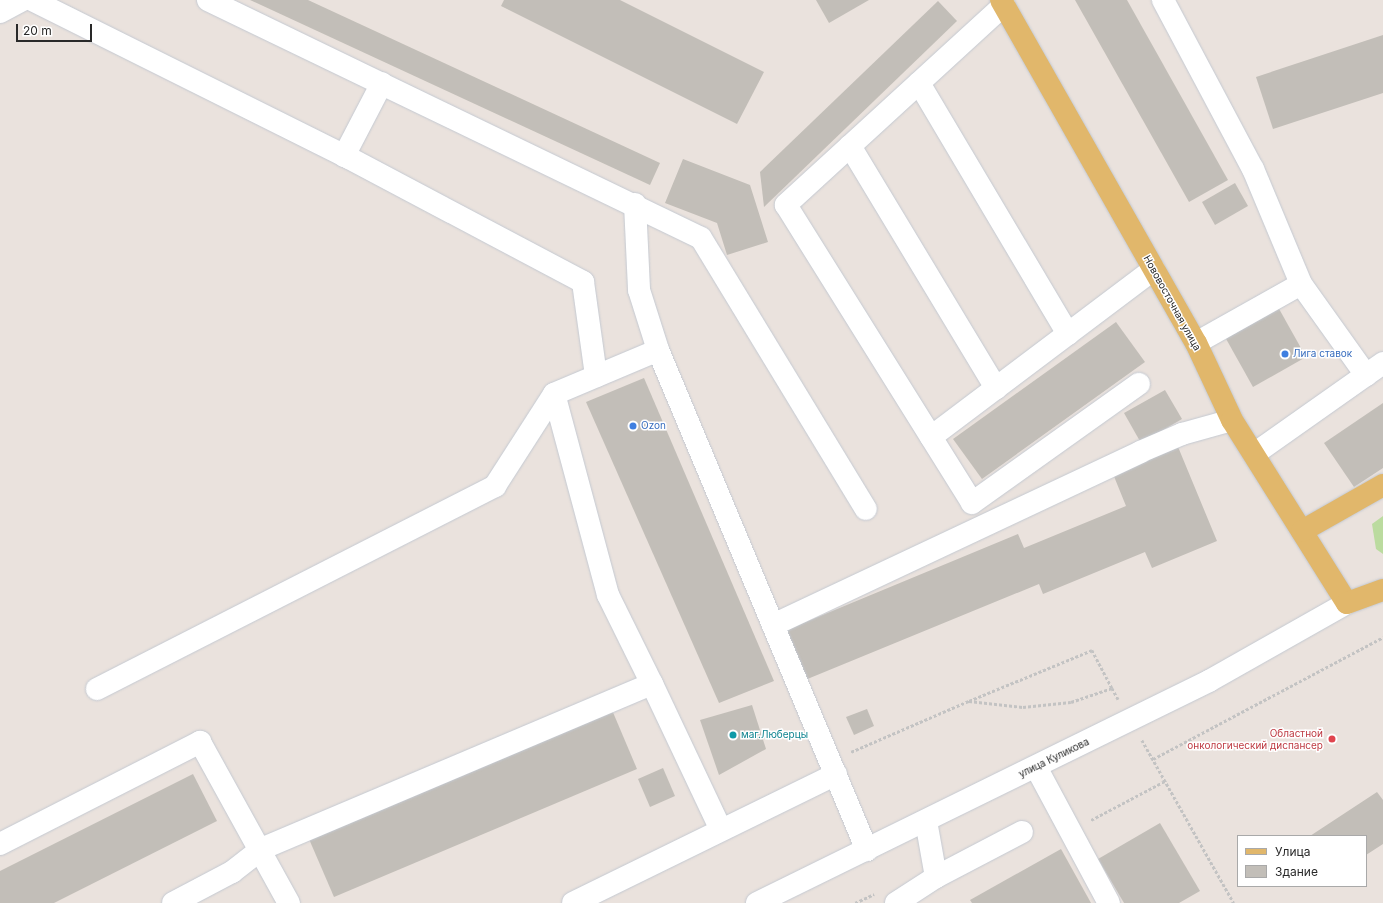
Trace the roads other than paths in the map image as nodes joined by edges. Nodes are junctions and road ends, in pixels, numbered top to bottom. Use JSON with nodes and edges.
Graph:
{"nodes":[{"id":1,"x":23,"y":0,"type":"edge"},
{"id":2,"x":32,"y":0,"type":"edge"},
{"id":3,"x":208,"y":0,"type":"edge"},
{"id":4,"x":1163,"y":0,"type":"edge"},
{"id":5,"x":1002,"y":2,"type":"edge"},
{"id":6,"x":0,"y":12,"type":"edge"},
{"id":7,"x":382,"y":83,"type":"junction"},
{"id":8,"x":919,"y":83,"type":"junction"},
{"id":9,"x":850,"y":146,"type":"junction"},
{"id":10,"x":344,"y":156,"type":"junction"},
{"id":11,"x":635,"y":204,"type":"junction"},
{"id":12,"x":1154,"y":269,"type":"junction"},
{"id":13,"x":1301,"y":284,"type":"junction"},
{"id":14,"x":1068,"y":334,"type":"junction"},
{"id":15,"x":1196,"y":343,"type":"junction"},
{"id":16,"x":658,"y":350,"type":"junction"},
{"id":17,"x":1375,"y":369,"type":"edge"},
{"id":18,"x":596,"y":376,"type":"junction"},
{"id":19,"x":1139,"y":384,"type":"dead end"},
{"id":20,"x":996,"y":388,"type":"junction"},
{"id":21,"x":554,"y":394,"type":"junction"},
{"id":22,"x":1232,"y":420,"type":"junction"},
{"id":23,"x":931,"y":438,"type":"junction"},
{"id":24,"x":1254,"y":454,"type":"junction"},
{"id":25,"x":1383,"y":485,"type":"edge"},
{"id":26,"x":866,"y":509,"type":"dead end"},
{"id":27,"x":1302,"y":531,"type":"junction"},
{"id":28,"x":1383,"y":590,"type":"edge"},
{"id":29,"x":1347,"y":603,"type":"junction"},
{"id":30,"x":773,"y":625,"type":"junction"},
{"id":31,"x":652,"y":684,"type":"junction"},
{"id":32,"x":97,"y":689,"type":"dead end"},
{"id":33,"x":1036,"y":767,"type":"junction"},
{"id":34,"x":836,"y":774,"type":"junction"},
{"id":35,"x":926,"y":821,"type":"junction"},
{"id":36,"x":721,"y":830,"type":"junction"},
{"id":37,"x":1022,"y":832,"type":"dead end"},
{"id":38,"x":0,"y":844,"type":"edge"},
{"id":39,"x":261,"y":849,"type":"junction"},
{"id":40,"x":867,"y":850,"type":"junction"},
{"id":41,"x":936,"y":876,"type":"junction"},
{"id":42,"x":173,"y":903,"type":"edge"},
{"id":43,"x":289,"y":903,"type":"edge"},
{"id":44,"x":573,"y":903,"type":"edge"},
{"id":45,"x":757,"y":903,"type":"edge"},
{"id":46,"x":896,"y":903,"type":"edge"},
{"id":47,"x":1109,"y":903,"type":"edge"}],
"edges":[{"from":1,"to":6,"type":"street"},
{"from":2,"to":10,"type":"street"},
{"from":3,"to":7,"type":"street"},
{"from":4,"to":13,"type":"street"},
{"from":5,"to":8,"type":"street"},
{"from":5,"to":12,"type":"main road","name":"Нововосточная улица"},
{"from":7,"to":10,"type":"street"},
{"from":7,"to":11,"type":"street"},
{"from":8,"to":9,"type":"street"},
{"from":8,"to":14,"type":"street"},
{"from":9,"to":20,"type":"street"},
{"from":9,"to":23,"type":"street"},
{"from":10,"to":18,"type":"street"},
{"from":11,"to":16,"type":"street"},
{"from":11,"to":26,"type":"street"},
{"from":12,"to":14,"type":"street"},
{"from":12,"to":15,"type":"main road","name":"Нововосточная улица"},
{"from":13,"to":15,"type":"street"},
{"from":13,"to":17,"type":"street"},
{"from":14,"to":20,"type":"street"},
{"from":15,"to":22,"type":"main road","name":"Нововосточная улица"},
{"from":16,"to":18,"type":"street"},
{"from":16,"to":30,"type":"street"},
{"from":17,"to":24,"type":"street"},
{"from":18,"to":21,"type":"street"},
{"from":19,"to":23,"type":"street"},
{"from":20,"to":23,"type":"street"},
{"from":21,"to":31,"type":"street"},
{"from":21,"to":32,"type":"street"},
{"from":22,"to":24,"type":"main road","name":"Нововосточная улица"},
{"from":22,"to":30,"type":"street"},
{"from":24,"to":27,"type":"main road","name":"Нововосточная улица"},
{"from":25,"to":27,"type":"main road"},
{"from":27,"to":29,"type":"main road","name":"Нововосточная улица"},
{"from":28,"to":29,"type":"main road"},
{"from":29,"to":33,"type":"street","name":"улица Куликова"},
{"from":30,"to":34,"type":"street"},
{"from":31,"to":36,"type":"street"},
{"from":31,"to":39,"type":"street"},
{"from":33,"to":35,"type":"street","name":"улица Куликова"},
{"from":33,"to":47,"type":"street"},
{"from":34,"to":36,"type":"street"},
{"from":34,"to":40,"type":"street"},
{"from":35,"to":40,"type":"street","name":"улица Куликова"},
{"from":35,"to":41,"type":"street"},
{"from":36,"to":44,"type":"street"},
{"from":37,"to":41,"type":"street"},
{"from":38,"to":39,"type":"street"},
{"from":39,"to":42,"type":"street"},
{"from":39,"to":43,"type":"street"},
{"from":40,"to":45,"type":"street","name":"улица Куликова"},
{"from":41,"to":46,"type":"street"}]}
